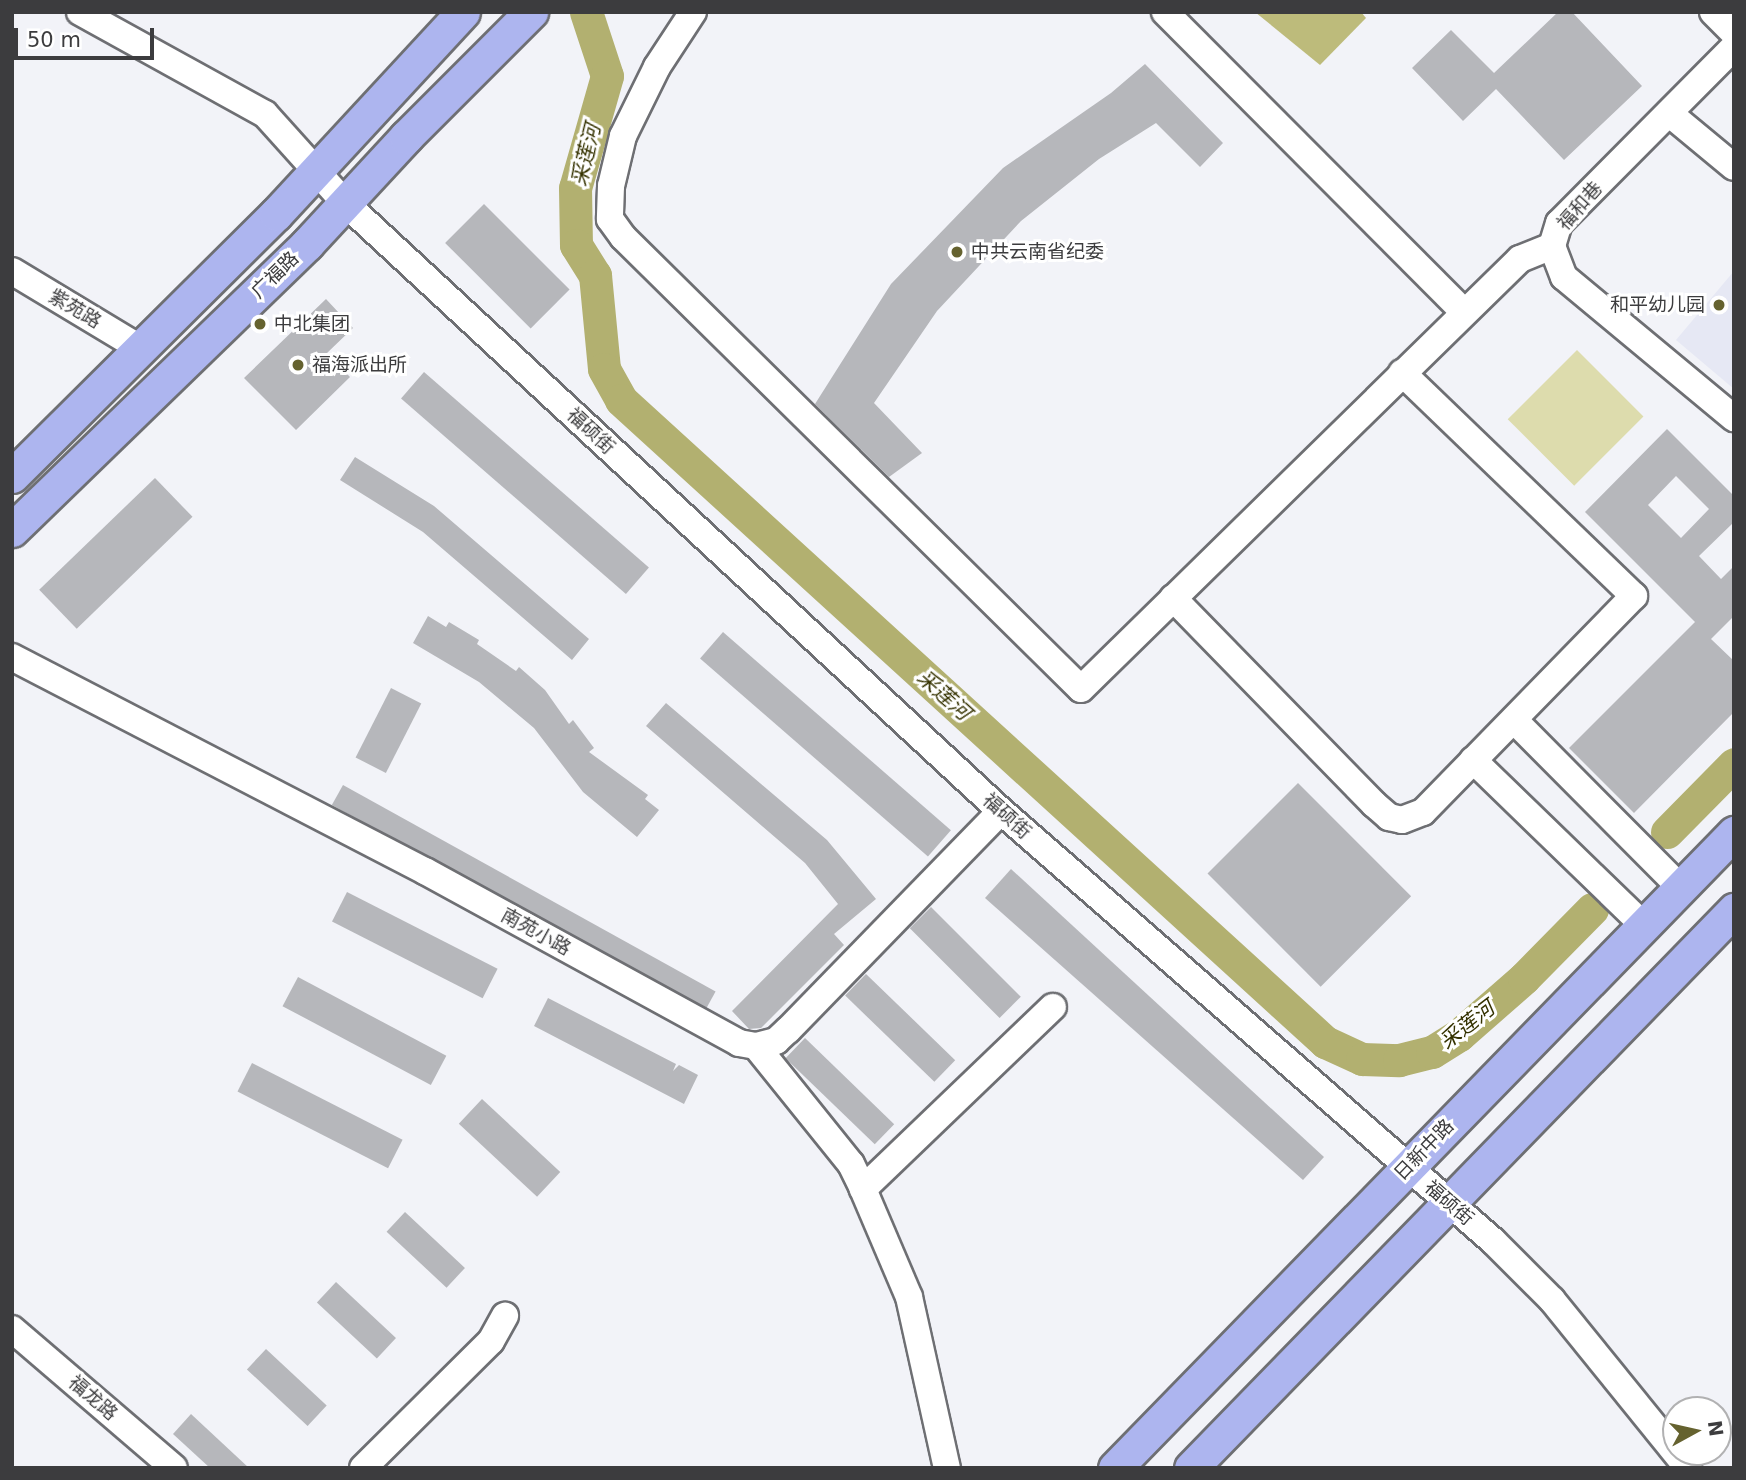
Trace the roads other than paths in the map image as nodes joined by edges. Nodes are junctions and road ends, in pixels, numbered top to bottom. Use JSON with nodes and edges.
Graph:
{"nodes":[{"id":1,"x":80,"y":12,"type":"edge"},
{"id":2,"x":463,"y":12,"type":"edge"},
{"id":3,"x":531,"y":12,"type":"edge"},
{"id":4,"x":693,"y":12,"type":"edge"},
{"id":5,"x":1165,"y":12,"type":"edge"},
{"id":6,"x":1713,"y":12,"type":"edge"},
{"id":7,"x":1734,"y":33,"type":"edge"},
{"id":8,"x":1734,"y":47,"type":"edge"},
{"id":9,"x":1670,"y":114,"type":"junction"},
{"id":10,"x":1734,"y":167,"type":"edge"},
{"id":11,"x":316,"y":172,"type":"junction"},
{"id":12,"x":345,"y":203,"type":"junction"},
{"id":13,"x":1552,"y":246,"type":"junction"},
{"id":14,"x":12,"y":271,"type":"edge"},
{"id":15,"x":1464,"y":312,"type":"junction"},
{"id":16,"x":138,"y":347,"type":"junction"},
{"id":17,"x":1402,"y":373,"type":"junction"},
{"id":18,"x":1734,"y":418,"type":"edge"},
{"id":19,"x":12,"y":476,"type":"edge"},
{"id":20,"x":12,"y":530,"type":"edge"},
{"id":21,"x":1173,"y":598,"type":"junction"},
{"id":22,"x":12,"y":657,"type":"edge"},
{"id":23,"x":1514,"y":720,"type":"junction"},
{"id":24,"x":1473,"y":760,"type":"junction"},
{"id":25,"x":1001,"y":811,"type":"junction"},
{"id":26,"x":1734,"y":833,"type":"edge"},
{"id":27,"x":1681,"y":888,"type":"junction"},
{"id":28,"x":1734,"y":910,"type":"edge"},
{"id":29,"x":1643,"y":925,"type":"junction"},
{"id":30,"x":1053,"y":1007,"type":"dead end"},
{"id":31,"x":756,"y":1046,"type":"junction"},
{"id":32,"x":1407,"y":1167,"type":"junction"},
{"id":33,"x":863,"y":1188,"type":"junction"},
{"id":34,"x":1450,"y":1203,"type":"junction"},
{"id":35,"x":505,"y":1316,"type":"dead end"},
{"id":36,"x":12,"y":1329,"type":"edge"},
{"id":37,"x":174,"y":1468,"type":"edge"},
{"id":38,"x":363,"y":1468,"type":"edge"},
{"id":39,"x":947,"y":1468,"type":"edge"},
{"id":40,"x":1115,"y":1468,"type":"edge"},
{"id":41,"x":1191,"y":1468,"type":"edge"},
{"id":42,"x":1688,"y":1468,"type":"edge"}],
"edges":[{"from":1,"to":11,"type":"street","name":"福硕街"},
{"from":2,"to":11,"type":"main road"},
{"from":3,"to":12,"type":"main road","name":"广福路"},
{"from":4,"to":21,"type":"street"},
{"from":5,"to":15,"type":"street"},
{"from":6,"to":7,"type":"street"},
{"from":8,"to":9,"type":"street","name":"福和巷"},
{"from":9,"to":10,"type":"street"},
{"from":9,"to":13,"type":"street","name":"福和巷"},
{"from":11,"to":12,"type":"street","name":"福硕街"},
{"from":11,"to":16,"type":"main road"},
{"from":12,"to":20,"type":"main road","name":"广福路"},
{"from":12,"to":25,"type":"street","name":"福硕街"},
{"from":13,"to":15,"type":"street"},
{"from":13,"to":18,"type":"street","name":"福和巷"},
{"from":14,"to":16,"type":"street","name":"紫苑路"},
{"from":15,"to":17,"type":"street"},
{"from":16,"to":19,"type":"main road"},
{"from":17,"to":21,"type":"street"},
{"from":17,"to":23,"type":"street"},
{"from":21,"to":24,"type":"street"},
{"from":22,"to":31,"type":"street","name":"南苑小路"},
{"from":23,"to":24,"type":"street"},
{"from":23,"to":27,"type":"street"},
{"from":24,"to":29,"type":"street"},
{"from":25,"to":31,"type":"street"},
{"from":25,"to":32,"type":"street","name":"福硕街"},
{"from":26,"to":27,"type":"main road","name":"日新中路"},
{"from":27,"to":29,"type":"main road","name":"日新中路"},
{"from":28,"to":34,"type":"main road"},
{"from":29,"to":32,"type":"main road","name":"日新中路"},
{"from":30,"to":33,"type":"street"},
{"from":31,"to":33,"type":"street"},
{"from":32,"to":34,"type":"street","name":"福硕街"},
{"from":32,"to":40,"type":"main road","name":"日新中路"},
{"from":33,"to":39,"type":"street"},
{"from":34,"to":41,"type":"main road"},
{"from":34,"to":42,"type":"street","name":"福硕街"},
{"from":35,"to":38,"type":"street"},
{"from":36,"to":37,"type":"street","name":"福龙路"}]}
